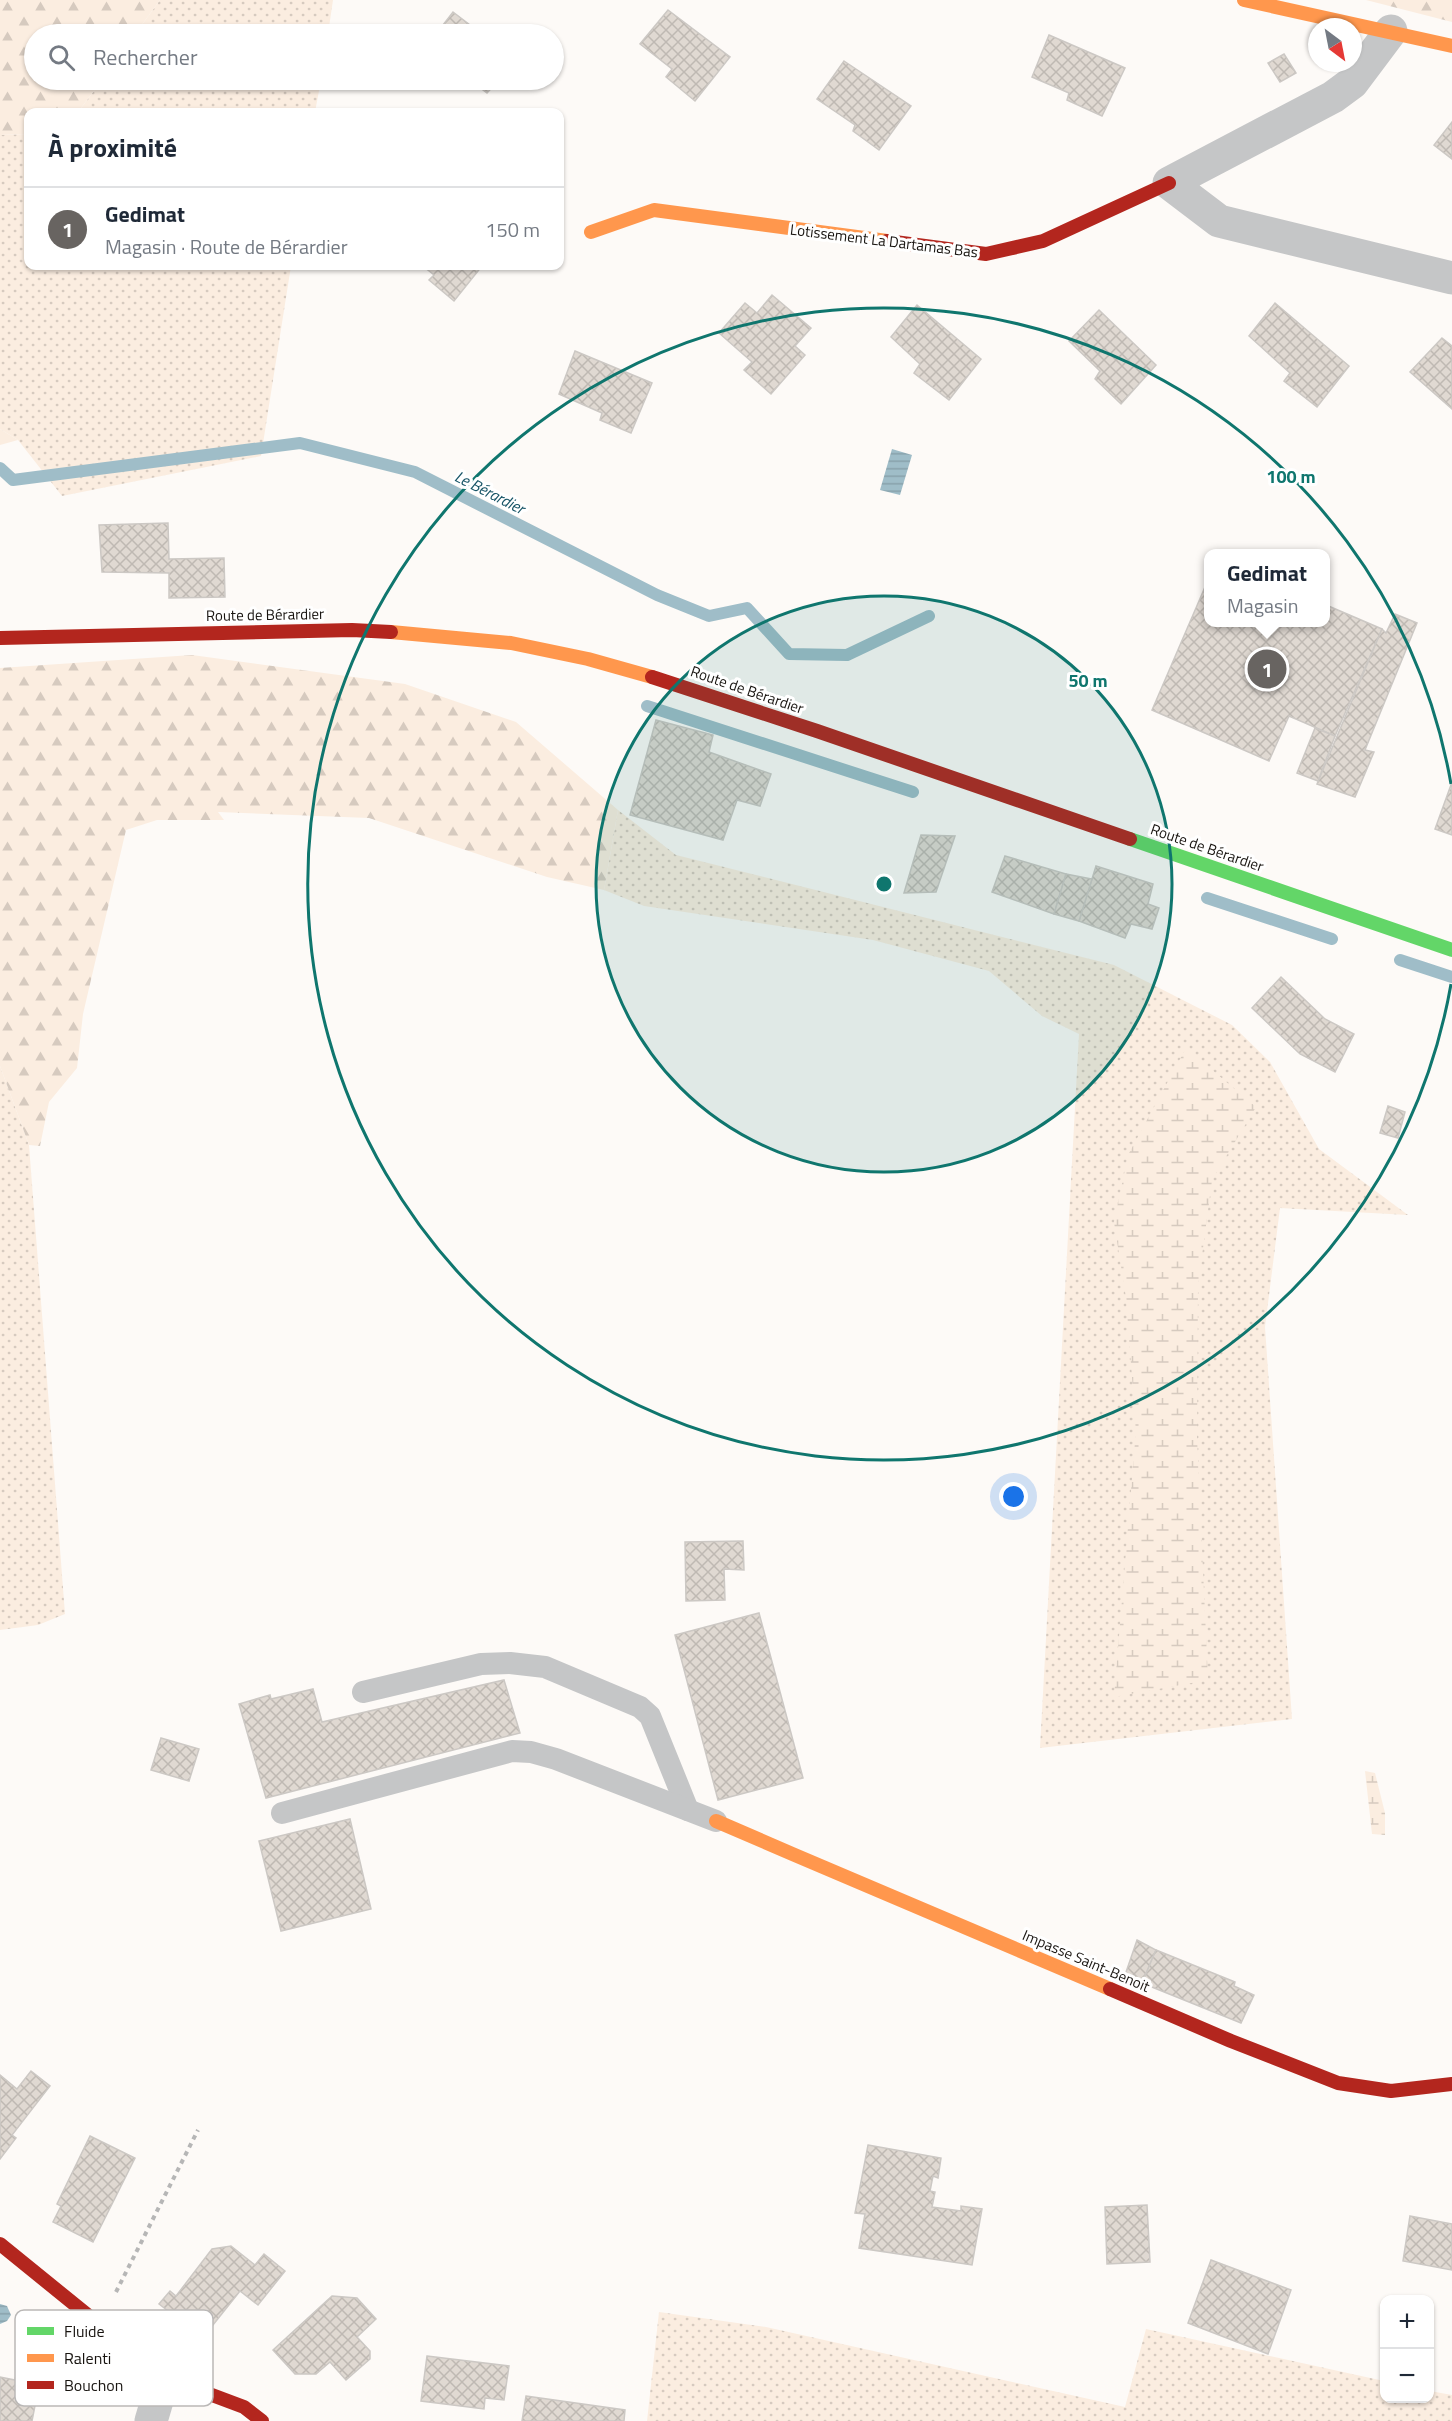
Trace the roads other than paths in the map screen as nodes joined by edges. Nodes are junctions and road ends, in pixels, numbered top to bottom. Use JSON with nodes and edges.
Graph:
{"nodes":[{"id":1,"x":1244,"y":0,"type":"edge"},
{"id":2,"x":1391,"y":31,"type":"junction"},
{"id":3,"x":1452,"y":46,"type":"edge"},
{"id":4,"x":1169,"y":183,"type":"junction"},
{"id":5,"x":591,"y":232,"type":"dead end"},
{"id":6,"x":1452,"y":278,"type":"edge"},
{"id":7,"x":0,"y":638,"type":"edge"},
{"id":8,"x":1452,"y":950,"type":"edge"},
{"id":9,"x":363,"y":1692,"type":"dead end"},
{"id":10,"x":688,"y":1810,"type":"junction"},
{"id":11,"x":282,"y":1812,"type":"dead end"},
{"id":12,"x":716,"y":1821,"type":"joint"},
{"id":13,"x":1452,"y":2084,"type":"edge"},
{"id":14,"x":0,"y":2244,"type":"edge"},
{"id":15,"x":82,"y":2310,"type":"edge"},
{"id":16,"x":213,"y":2395,"type":"edge"},
{"id":17,"x":155,"y":2406,"type":"edge"},
{"id":18,"x":151,"y":2421,"type":"edge"},
{"id":19,"x":262,"y":2421,"type":"edge"}],
"edges":[{"from":1,"to":2,"type":"street"},
{"from":2,"to":3,"type":"street"},
{"from":2,"to":4,"type":"street","name":"Lotissement La Dartamas Bas"},
{"from":4,"to":5,"type":"street","name":"Lotissement La Dartamas Bas"},
{"from":4,"to":6,"type":"street"},
{"from":7,"to":8,"type":"street","name":"Route de Bérardier"},
{"from":9,"to":10,"type":"lane"},
{"from":10,"to":11,"type":"lane"},
{"from":10,"to":12,"type":"lane"},
{"from":12,"to":13,"type":"street","name":"Impasse Saint-Benoit"},
{"from":14,"to":15,"type":"street"},
{"from":16,"to":19,"type":"street"},
{"from":17,"to":18,"type":"street"}]}
